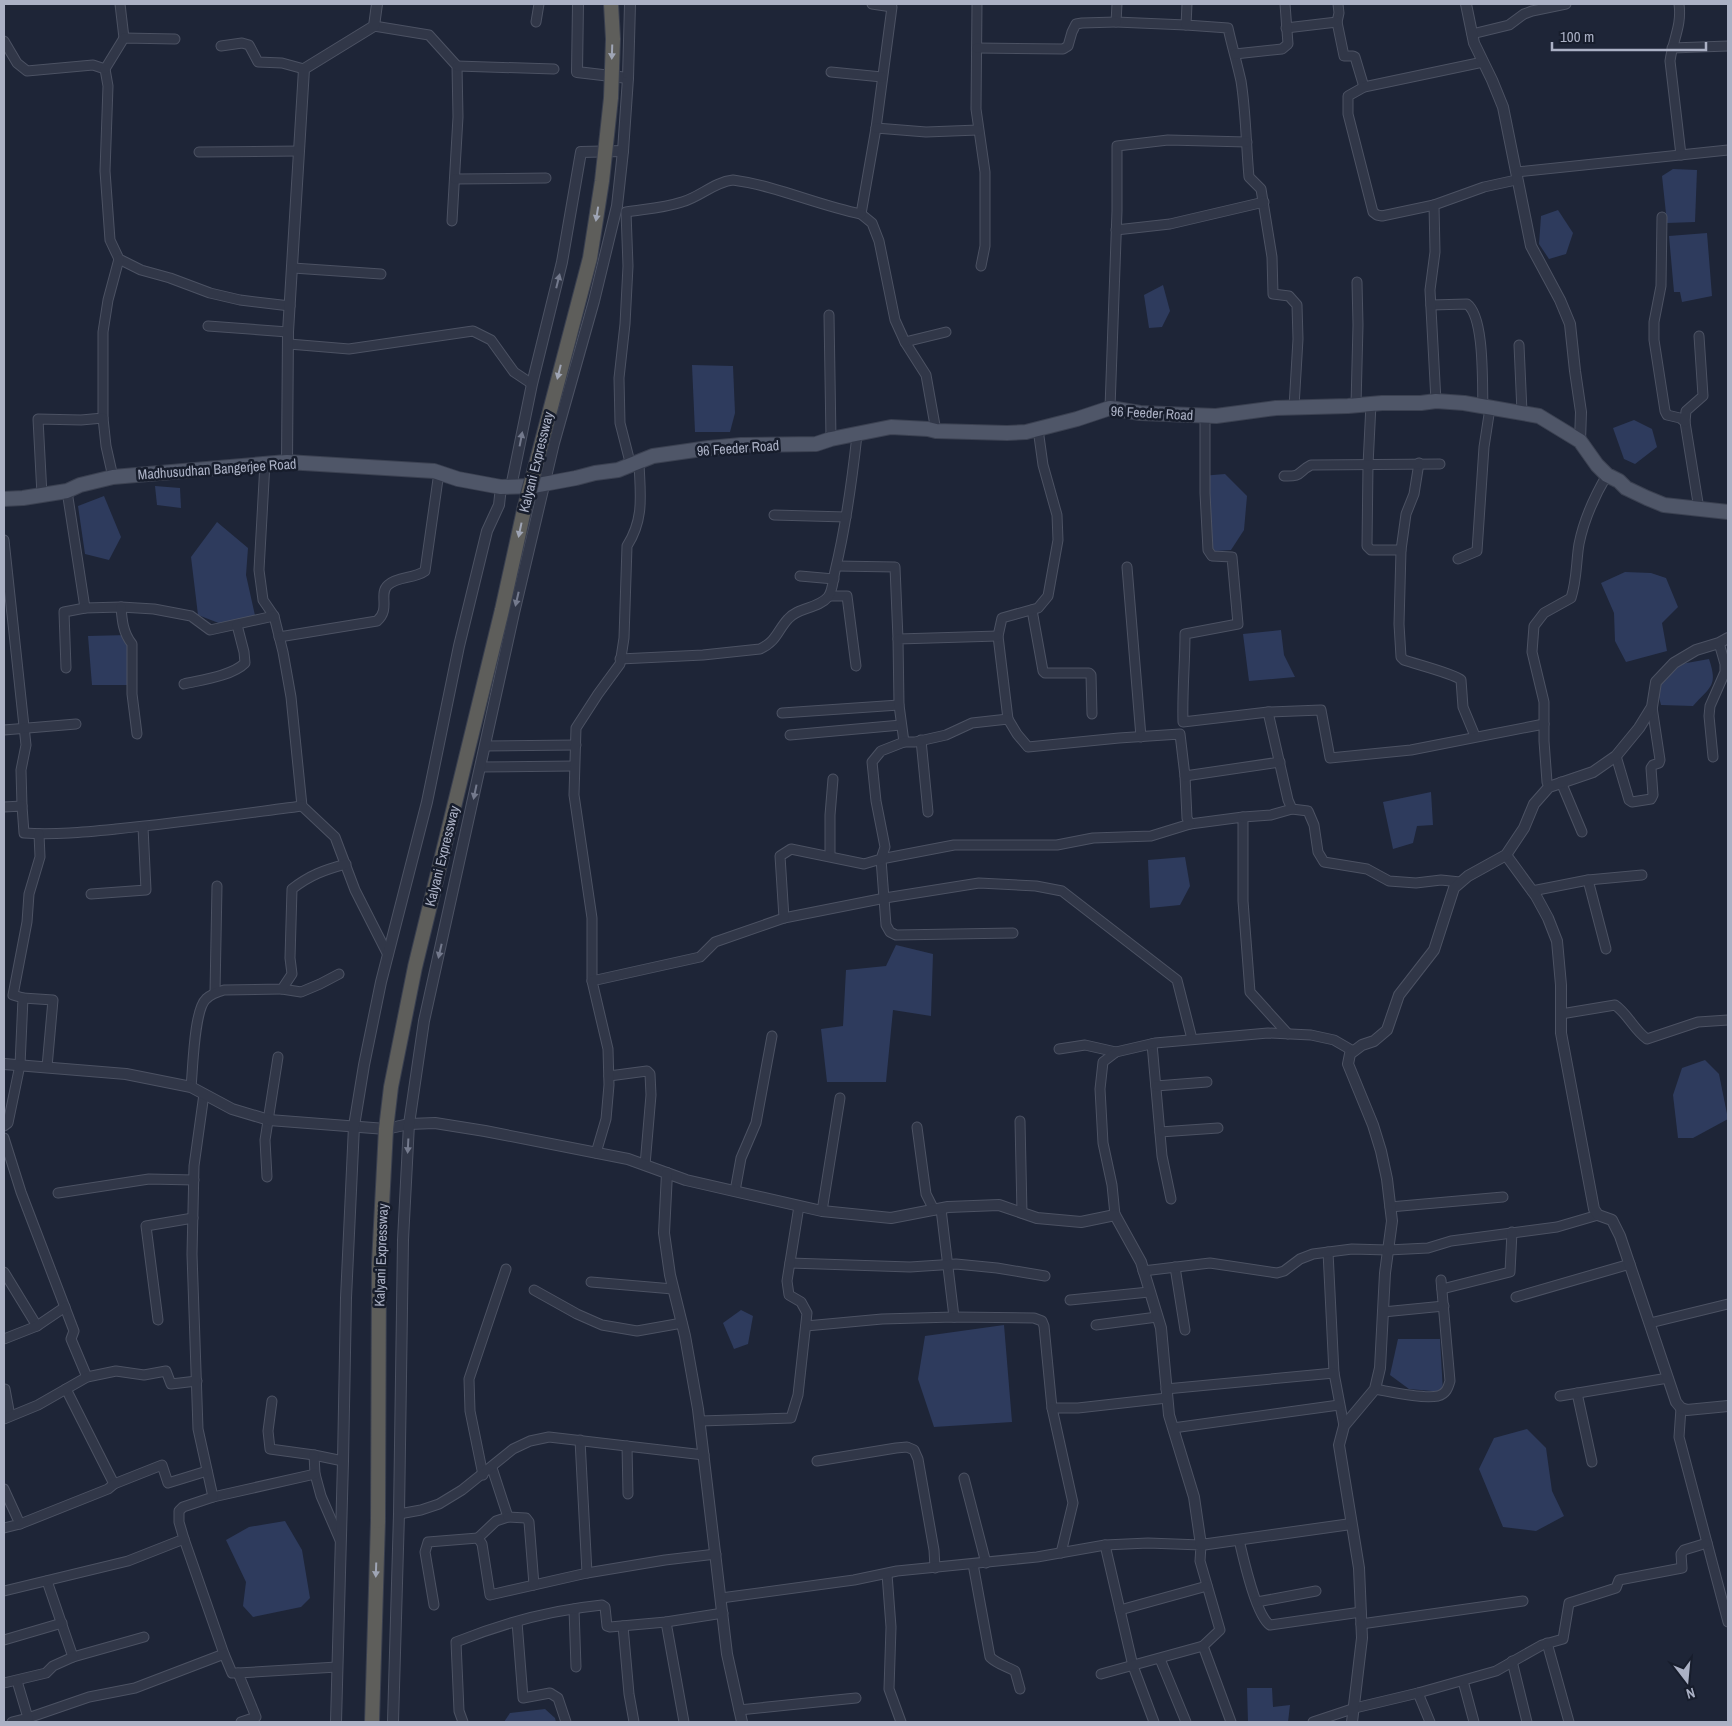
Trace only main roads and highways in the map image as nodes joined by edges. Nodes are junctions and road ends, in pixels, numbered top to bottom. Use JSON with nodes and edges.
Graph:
{"nodes":[{"id":1,"x":611,"y":4,"type":"edge"},
{"id":2,"x":511,"y":487,"type":"joint"},
{"id":3,"x":4,"y":499,"type":"edge"},
{"id":4,"x":1728,"y":512,"type":"edge"},
{"id":5,"x":372,"y":1722,"type":"edge"}],
"edges":[{"from":1,"to":5,"type":"highway","name":"Kalyani Expressway","one_way":true,"bridge":true},
{"from":2,"to":3,"type":"main road","name":"Madhusudhan Bangerjee Road"},
{"from":2,"to":4,"type":"main road","name":"96 Feeder Road"}]}
